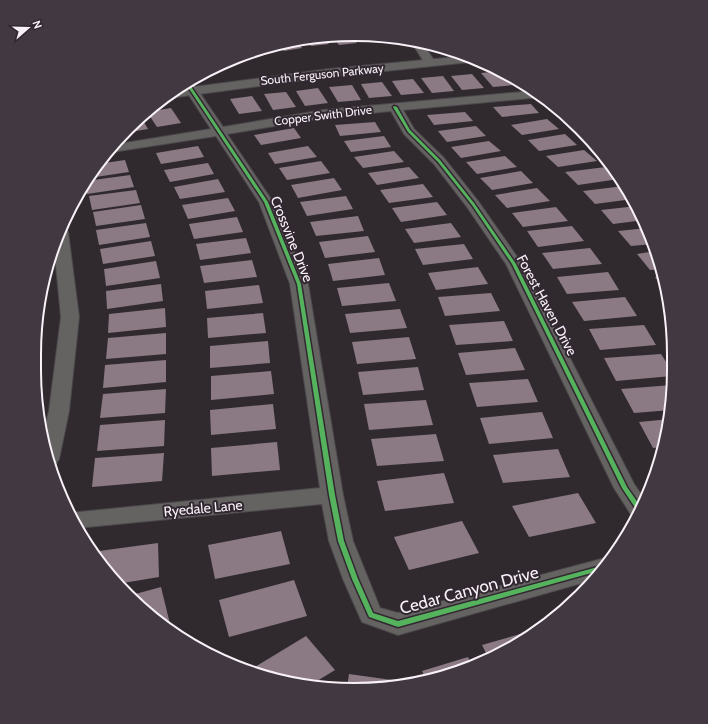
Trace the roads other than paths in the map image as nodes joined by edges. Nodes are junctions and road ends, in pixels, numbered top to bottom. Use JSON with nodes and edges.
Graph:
{"nodes":[{"id":1,"x":407,"y":52,"type":"dead end"},
{"id":2,"x":423,"y":52,"type":"edge"},
{"id":3,"x":445,"y":55,"type":"edge"},
{"id":4,"x":194,"y":86,"type":"edge"},
{"id":5,"x":191,"y":87,"type":"edge"},
{"id":6,"x":529,"y":95,"type":"edge"},
{"id":7,"x":395,"y":107,"type":"junction"},
{"id":8,"x":218,"y":131,"type":"junction"},
{"id":9,"x":119,"y":148,"type":"edge"},
{"id":10,"x":61,"y":244,"type":"edge"},
{"id":11,"x":51,"y":446,"type":"edge"},
{"id":12,"x":332,"y":496,"type":"junction"},
{"id":13,"x":637,"y":505,"type":"edge"},
{"id":14,"x":79,"y":519,"type":"edge"},
{"id":15,"x":594,"y":570,"type":"edge"}],
"edges":[{"from":1,"to":2,"type":"street","name":"South Ferguson Parkway"},
{"from":2,"to":3,"type":"street","name":"South Ferguson Parkway"},
{"from":2,"to":4,"type":"street","name":"South Ferguson Parkway"},
{"from":5,"to":8,"type":"street","name":"Crossvine Drive"},
{"from":6,"to":7,"type":"street","name":"Copper Swith Drive"},
{"from":7,"to":8,"type":"street","name":"Copper Swith Drive"},
{"from":7,"to":13,"type":"street","name":"Forest Haven Drive"},
{"from":8,"to":9,"type":"street","name":"Copper Swith Drive"},
{"from":8,"to":12,"type":"street","name":"Crossvine Drive"},
{"from":10,"to":11,"type":"street"},
{"from":12,"to":14,"type":"street","name":"Ryedale Lane"},
{"from":12,"to":15,"type":"street","name":"Cedar Canyon Drive"}]}
